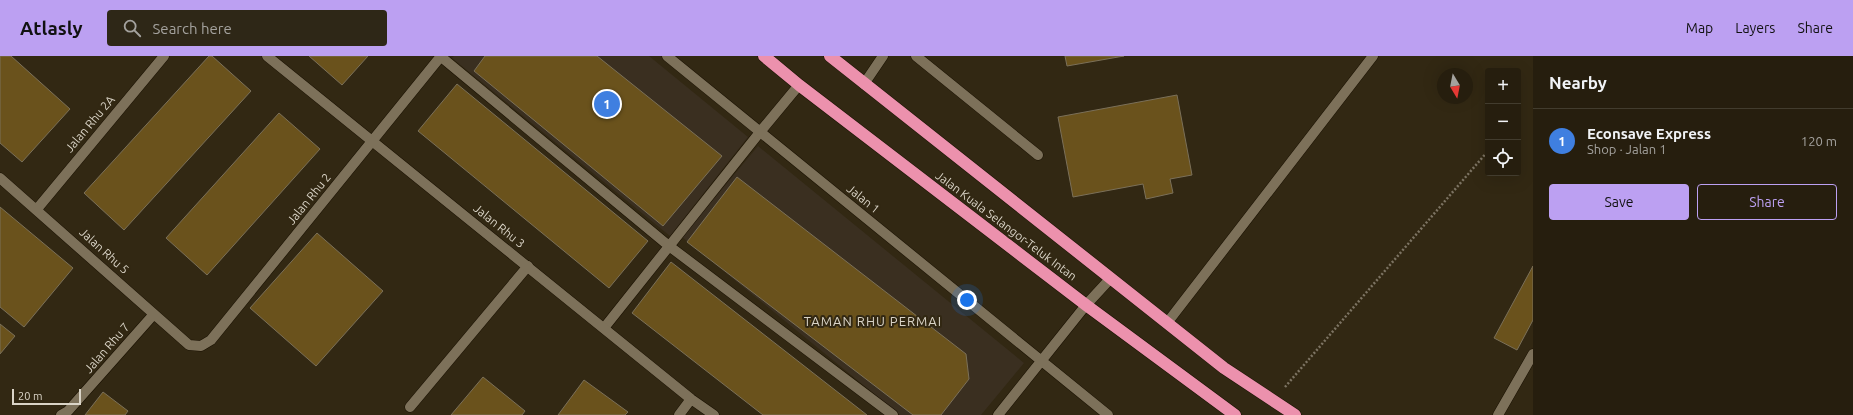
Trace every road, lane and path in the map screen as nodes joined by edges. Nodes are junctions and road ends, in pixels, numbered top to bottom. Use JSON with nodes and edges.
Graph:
{"nodes":[{"id":1,"x":164,"y":56,"type":"edge"},
{"id":2,"x":267,"y":56,"type":"edge"},
{"id":3,"x":441,"y":56,"type":"edge"},
{"id":4,"x":667,"y":56,"type":"edge"},
{"id":5,"x":764,"y":56,"type":"edge"},
{"id":6,"x":830,"y":56,"type":"edge"},
{"id":7,"x":883,"y":56,"type":"edge"},
{"id":8,"x":916,"y":56,"type":"edge"},
{"id":9,"x":1373,"y":56,"type":"edge"},
{"id":10,"x":864,"y":84,"type":"junction"},
{"id":11,"x":799,"y":85,"type":"junction"},
{"id":12,"x":760,"y":132,"type":"junction"},
{"id":13,"x":373,"y":141,"type":"junction"},
{"id":14,"x":1485,"y":154,"type":"edge"},
{"id":15,"x":1038,"y":155,"type":"dead end"},
{"id":16,"x":0,"y":178,"type":"edge"},
{"id":17,"x":37,"y":210,"type":"junction"},
{"id":18,"x":669,"y":246,"type":"junction"},
{"id":19,"x":528,"y":266,"type":"junction"},
{"id":20,"x":1110,"y":279,"type":"junction"},
{"id":21,"x":1086,"y":305,"type":"junction"},
{"id":22,"x":154,"y":314,"type":"junction"},
{"id":23,"x":1167,"y":323,"type":"junction"},
{"id":24,"x":604,"y":328,"type":"junction"},
{"id":25,"x":189,"y":345,"type":"joint"},
{"id":26,"x":1533,"y":354,"type":"edge"},
{"id":27,"x":1042,"y":361,"type":"junction"},
{"id":28,"x":691,"y":399,"type":"junction"},
{"id":29,"x":1273,"y":401,"type":"junction"},
{"id":30,"x":410,"y":407,"type":"dead end"},
{"id":31,"x":61,"y":415,"type":"edge"},
{"id":32,"x":679,"y":415,"type":"edge"},
{"id":33,"x":714,"y":415,"type":"edge"},
{"id":34,"x":893,"y":415,"type":"edge"},
{"id":35,"x":998,"y":415,"type":"edge"},
{"id":36,"x":1108,"y":415,"type":"edge"},
{"id":37,"x":1235,"y":415,"type":"edge"},
{"id":38,"x":1295,"y":415,"type":"edge"},
{"id":39,"x":1498,"y":415,"type":"edge"}],
"edges":[{"from":1,"to":17,"type":"street","name":"Jalan Rhu 2A"},
{"from":2,"to":13,"type":"street","name":"Jalan Rhu 3"},
{"from":3,"to":13,"type":"street","name":"Jalan Rhu 2"},
{"from":3,"to":18,"type":"street"},
{"from":4,"to":12,"type":"street","name":"Jalan 1"},
{"from":5,"to":11,"type":"highway","name":"Jalan Kuala Selangor-Teluk Intan"},
{"from":6,"to":10,"type":"highway","name":"Jalan Kuala Selangor-Teluk Intan"},
{"from":7,"to":10,"type":"street"},
{"from":8,"to":15,"type":"street"},
{"from":9,"to":23,"type":"street"},
{"from":10,"to":20,"type":"highway","name":"Jalan Kuala Selangor-Teluk Intan"},
{"from":11,"to":12,"type":"street"},
{"from":11,"to":21,"type":"highway","name":"Jalan Kuala Selangor-Teluk Intan"},
{"from":12,"to":18,"type":"street"},
{"from":12,"to":27,"type":"street","name":"Jalan 1"},
{"from":13,"to":19,"type":"street","name":"Jalan Rhu 3"},
{"from":13,"to":25,"type":"street","name":"Jalan Rhu 2"},
{"from":14,"to":29,"type":"path"},
{"from":16,"to":17,"type":"street","name":"Jalan Rhu 5"},
{"from":17,"to":22,"type":"street","name":"Jalan Rhu 5"},
{"from":18,"to":24,"type":"street"},
{"from":18,"to":34,"type":"street"},
{"from":19,"to":24,"type":"street","name":"Jalan Rhu 3"},
{"from":19,"to":30,"type":"street"},
{"from":20,"to":21,"type":"street"},
{"from":20,"to":23,"type":"highway","name":"Jalan Kuala Selangor-Teluk Intan"},
{"from":21,"to":27,"type":"street"},
{"from":21,"to":37,"type":"highway","name":"Jalan Kuala Selangor-Teluk Intan"},
{"from":22,"to":25,"type":"street","name":"Jalan Rhu 5"},
{"from":22,"to":31,"type":"street","name":"Jalan Rhu 7"},
{"from":23,"to":29,"type":"highway","name":"Jalan Kuala Selangor-Teluk Intan"},
{"from":24,"to":28,"type":"street","name":"Jalan Rhu 3"},
{"from":26,"to":39,"type":"street"},
{"from":27,"to":35,"type":"street"},
{"from":27,"to":36,"type":"street","name":"Jalan 1"},
{"from":28,"to":32,"type":"street"},
{"from":28,"to":33,"type":"street","name":"Jalan Rhu 3"},
{"from":29,"to":38,"type":"highway","name":"Jalan Kuala Selangor-Teluk Intan"}]}
